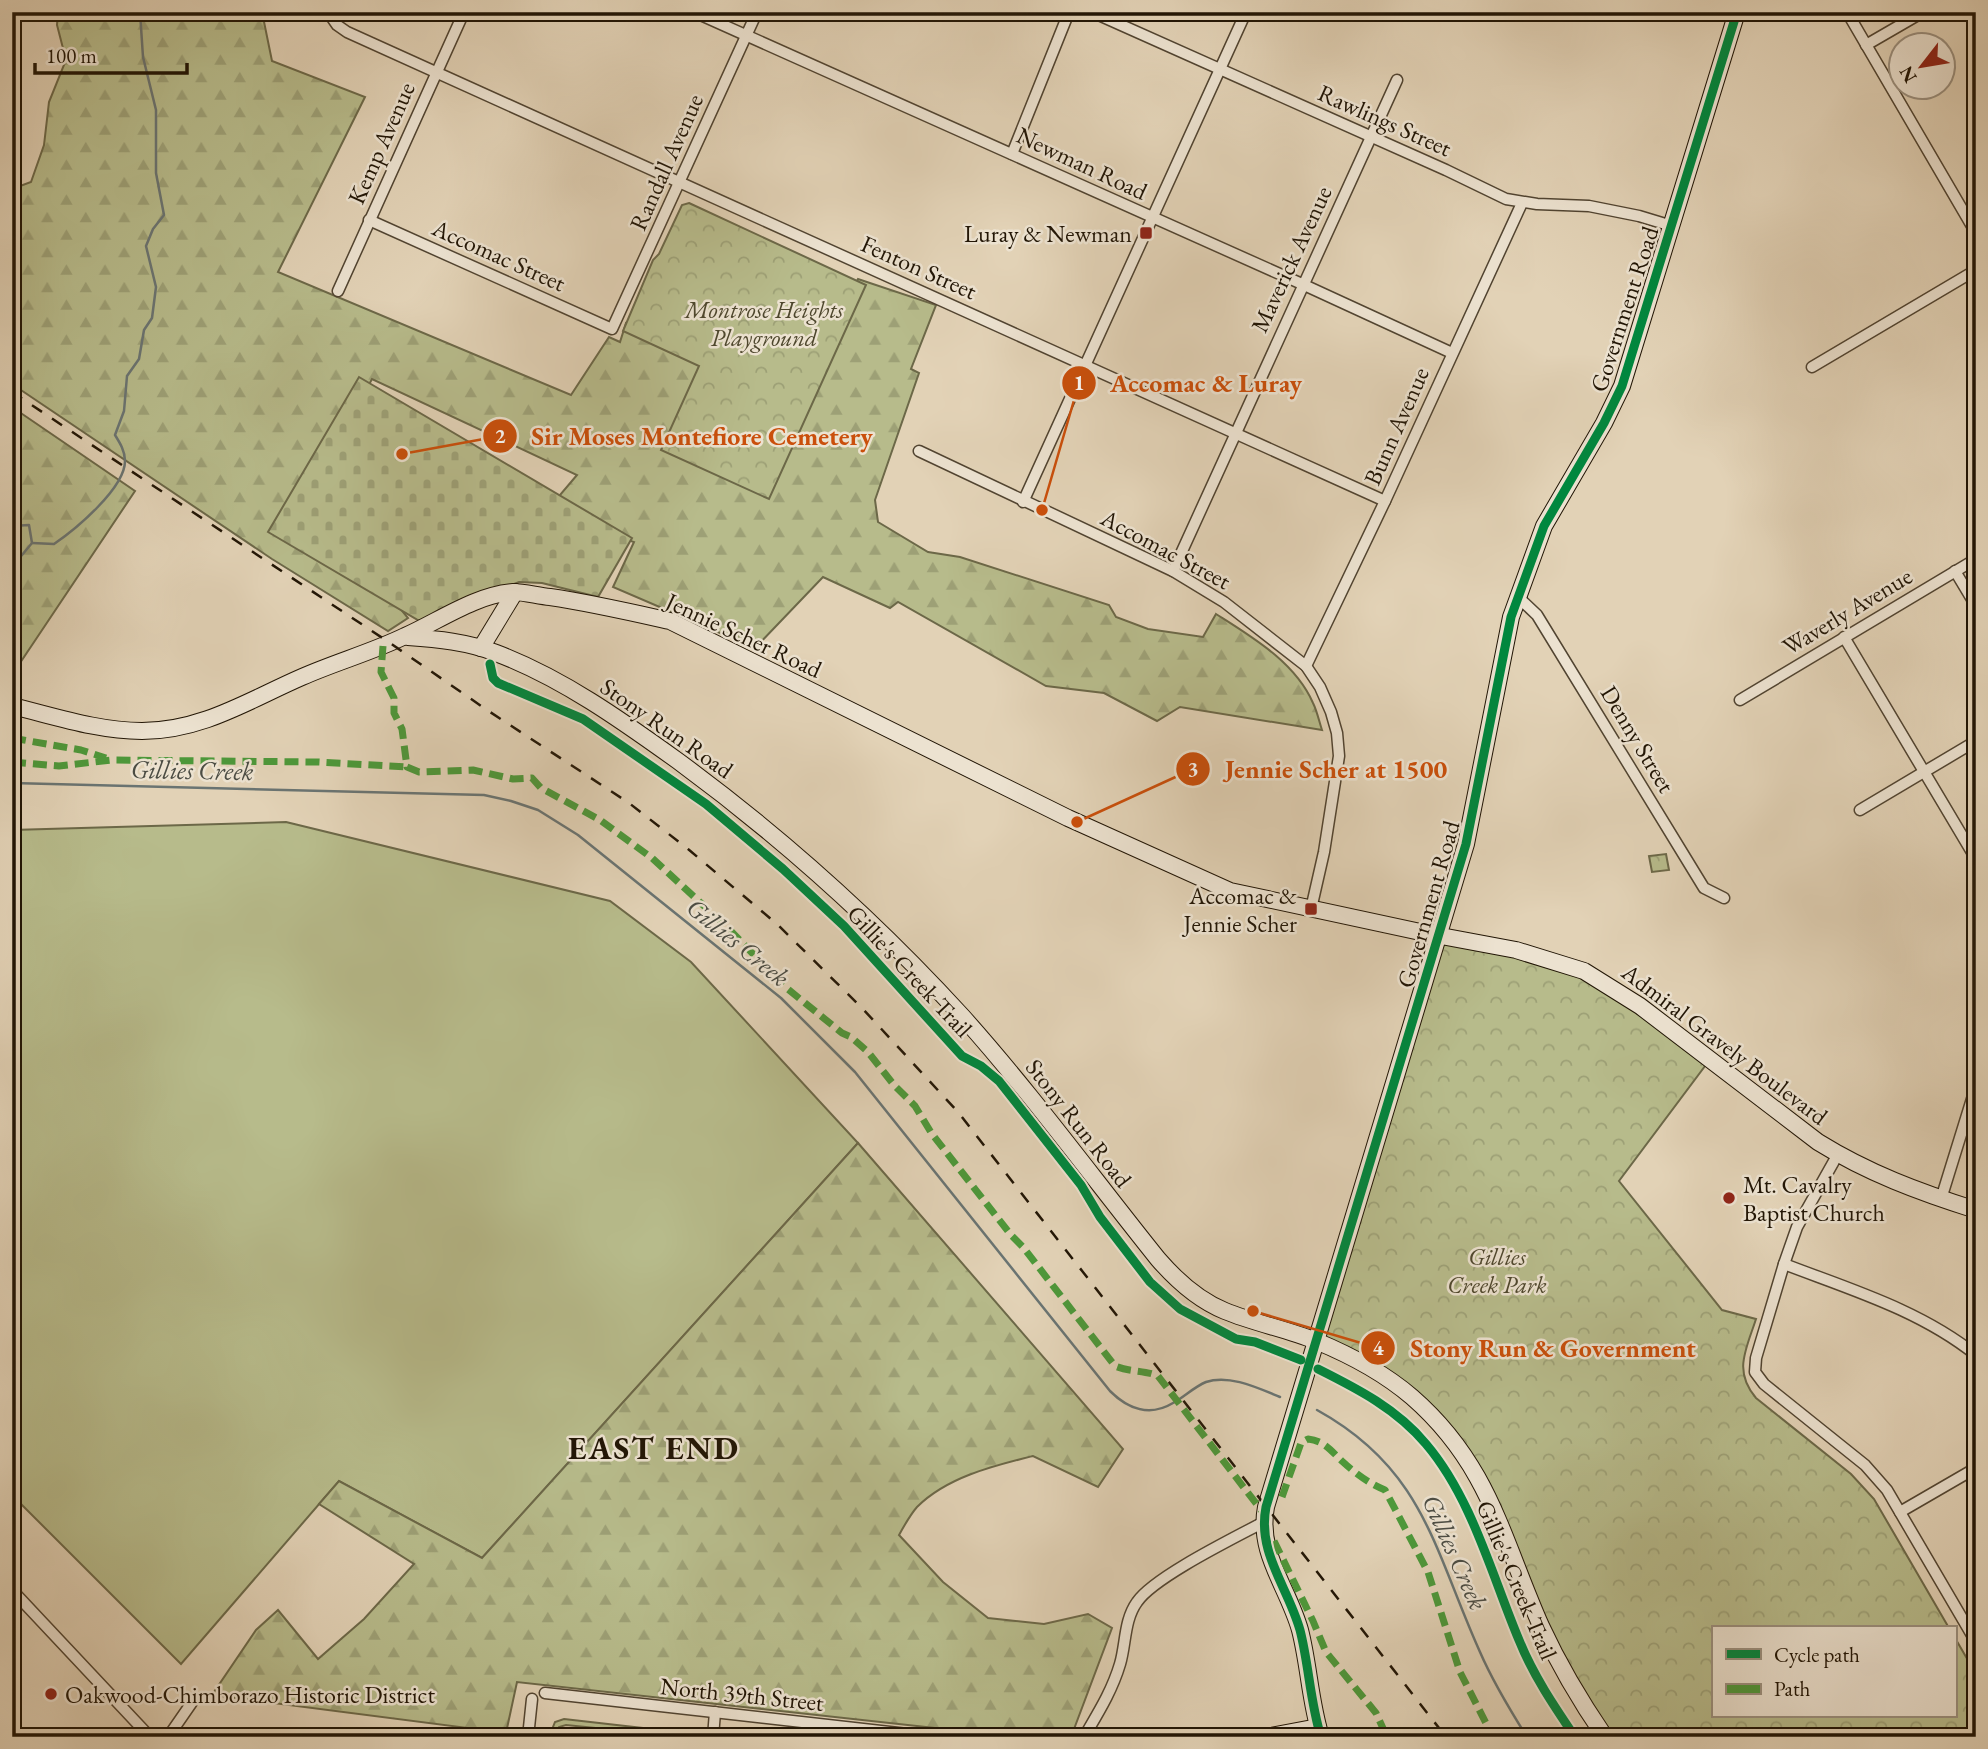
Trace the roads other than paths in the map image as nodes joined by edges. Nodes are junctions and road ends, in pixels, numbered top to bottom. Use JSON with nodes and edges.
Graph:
{"nodes":[{"id":1,"x":328,"y":12,"type":"edge"},
{"id":2,"x":464,"y":12,"type":"edge"},
{"id":3,"x":694,"y":12,"type":"edge"},
{"id":4,"x":757,"y":12,"type":"edge"},
{"id":5,"x":1069,"y":12,"type":"edge"},
{"id":6,"x":1092,"y":12,"type":"edge"},
{"id":7,"x":1245,"y":12,"type":"edge"},
{"id":8,"x":1737,"y":12,"type":"edge"},
{"id":9,"x":1847,"y":12,"type":"edge"},
{"id":10,"x":1923,"y":12,"type":"edge"},
{"id":11,"x":746,"y":36,"type":"junction"},
{"id":12,"x":1866,"y":45,"type":"junction"},
{"id":13,"x":1220,"y":69,"type":"junction"},
{"id":14,"x":436,"y":72,"type":"junction"},
{"id":15,"x":1397,"y":80,"type":"dead end"},
{"id":16,"x":1370,"y":136,"type":"junction"},
{"id":17,"x":1012,"y":154,"type":"junction"},
{"id":18,"x":680,"y":183,"type":"junction"},
{"id":19,"x":1522,"y":203,"type":"junction"},
{"id":20,"x":1153,"y":218,"type":"junction"},
{"id":21,"x":369,"y":220,"type":"junction"},
{"id":22,"x":1672,"y":226,"type":"junction"},
{"id":23,"x":1976,"y":233,"type":"edge"},
{"id":24,"x":1976,"y":270,"type":"edge"},
{"id":25,"x":1302,"y":284,"type":"junction"},
{"id":26,"x":338,"y":291,"type":"dead end"},
{"id":27,"x":612,"y":330,"type":"joint"},
{"id":28,"x":1452,"y":353,"type":"junction"},
{"id":29,"x":1086,"y":365,"type":"junction"},
{"id":30,"x":1812,"y":368,"type":"dead end"},
{"id":31,"x":1235,"y":433,"type":"junction"},
{"id":32,"x":919,"y":451,"type":"dead end"},
{"id":33,"x":1385,"y":501,"type":"junction"},
{"id":34,"x":1023,"y":502,"type":"junction"},
{"id":35,"x":1976,"y":559,"type":"edge"},
{"id":36,"x":1955,"y":571,"type":"junction"},
{"id":37,"x":1173,"y":572,"type":"junction"},
{"id":38,"x":515,"y":592,"type":"junction"},
{"id":39,"x":1518,"y":597,"type":"junction"},
{"id":40,"x":1976,"y":606,"type":"edge"},
{"id":41,"x":405,"y":636,"type":"junction"},
{"id":42,"x":1844,"y":637,"type":"junction"},
{"id":43,"x":481,"y":648,"type":"junction"},
{"id":44,"x":1306,"y":666,"type":"junction"},
{"id":45,"x":1740,"y":700,"type":"dead end"},
{"id":46,"x":12,"y":706,"type":"edge"},
{"id":47,"x":1976,"y":741,"type":"edge"},
{"id":48,"x":1924,"y":771,"type":"junction"},
{"id":49,"x":1860,"y":810,"type":"dead end"},
{"id":50,"x":1976,"y":859,"type":"edge"},
{"id":51,"x":1724,"y":898,"type":"dead end"},
{"id":52,"x":1311,"y":909,"type":"junction"},
{"id":53,"x":1439,"y":936,"type":"junction"},
{"id":54,"x":1976,"y":1086,"type":"edge"},
{"id":55,"x":1838,"y":1154,"type":"junction"},
{"id":56,"x":1941,"y":1199,"type":"junction"},
{"id":57,"x":1976,"y":1210,"type":"edge"},
{"id":58,"x":1784,"y":1264,"type":"junction"},
{"id":59,"x":1316,"y":1341,"type":"junction"},
{"id":60,"x":1976,"y":1355,"type":"edge"},
{"id":61,"x":1976,"y":1468,"type":"edge"},
{"id":62,"x":1900,"y":1512,"type":"junction"},
{"id":63,"x":1264,"y":1522,"type":"junction"},
{"id":64,"x":12,"y":1590,"type":"edge"},
{"id":65,"x":1976,"y":1642,"type":"edge"},
{"id":66,"x":545,"y":1693,"type":"dead end"},
{"id":67,"x":195,"y":1698,"type":"dead end"},
{"id":68,"x":532,"y":1699,"type":"dead end"},
{"id":69,"x":715,"y":1712,"type":"junction"},
{"id":70,"x":1320,"y":1732,"type":"edge"},
{"id":71,"x":150,"y":1737,"type":"edge"},
{"id":72,"x":168,"y":1737,"type":"edge"},
{"id":73,"x":528,"y":1737,"type":"edge"},
{"id":74,"x":713,"y":1737,"type":"edge"},
{"id":75,"x":934,"y":1737,"type":"edge"},
{"id":76,"x":1084,"y":1737,"type":"edge"},
{"id":77,"x":1266,"y":1737,"type":"edge"},
{"id":78,"x":1605,"y":1737,"type":"edge"}],
"edges":[{"from":1,"to":14,"type":"street","name":"Fenton Street"},
{"from":2,"to":14,"type":"street","name":"Kemp Avenue"},
{"from":3,"to":11,"type":"street","name":"Newman Road"},
{"from":4,"to":11,"type":"street","name":"Randall Avenue"},
{"from":5,"to":17,"type":"street"},
{"from":6,"to":13,"type":"street","name":"Rawlings Street"},
{"from":7,"to":13,"type":"street"},
{"from":8,"to":22,"type":"street","name":"Government Road"},
{"from":9,"to":12,"type":"street"},
{"from":10,"to":12,"type":"street"},
{"from":11,"to":17,"type":"street","name":"Newman Road"},
{"from":11,"to":18,"type":"street","name":"Randall Avenue"},
{"from":12,"to":23,"type":"street"},
{"from":13,"to":16,"type":"street","name":"Rawlings Street"},
{"from":13,"to":20,"type":"street"},
{"from":14,"to":18,"type":"street","name":"Fenton Street"},
{"from":14,"to":21,"type":"street","name":"Kemp Avenue"},
{"from":15,"to":16,"type":"street","name":"Maverick Avenue"},
{"from":16,"to":19,"type":"street","name":"Rawlings Street"},
{"from":16,"to":25,"type":"street","name":"Maverick Avenue"},
{"from":17,"to":20,"type":"street","name":"Newman Road"},
{"from":18,"to":27,"type":"street","name":"Randall Avenue"},
{"from":18,"to":29,"type":"street","name":"Fenton Street"},
{"from":19,"to":22,"type":"street","name":"Rawlings Street"},
{"from":19,"to":28,"type":"street","name":"Bunn Avenue"},
{"from":20,"to":25,"type":"street","name":"Newman Road"},
{"from":20,"to":29,"type":"street"},
{"from":21,"to":26,"type":"street","name":"Kemp Avenue"},
{"from":21,"to":27,"type":"street","name":"Accomac Street"},
{"from":22,"to":39,"type":"street","name":"Government Road"},
{"from":24,"to":30,"type":"street"},
{"from":25,"to":28,"type":"street","name":"Newman Road"},
{"from":25,"to":31,"type":"street","name":"Maverick Avenue"},
{"from":28,"to":33,"type":"street","name":"Bunn Avenue"},
{"from":29,"to":31,"type":"street","name":"Fenton Street"},
{"from":29,"to":34,"type":"street"},
{"from":31,"to":33,"type":"street","name":"Fenton Street"},
{"from":31,"to":37,"type":"street","name":"Maverick Avenue"},
{"from":32,"to":34,"type":"street","name":"Accomac Street"},
{"from":33,"to":44,"type":"street","name":"Bunn Avenue"},
{"from":34,"to":37,"type":"street","name":"Accomac Street"},
{"from":35,"to":36,"type":"street","name":"Waverly Avenue"},
{"from":36,"to":40,"type":"street"},
{"from":36,"to":42,"type":"street","name":"Waverly Avenue"},
{"from":37,"to":44,"type":"street","name":"Accomac Street"},
{"from":38,"to":41,"type":"street","name":"Jennie Scher Road"},
{"from":38,"to":43,"type":"street"},
{"from":38,"to":52,"type":"street","name":"Jennie Scher Road"},
{"from":39,"to":51,"type":"street","name":"Denny Street"},
{"from":39,"to":53,"type":"street","name":"Government Road"},
{"from":41,"to":43,"type":"street","name":"Stony Run Road"},
{"from":41,"to":46,"type":"street","name":"Jennie Scher Road"},
{"from":42,"to":45,"type":"street","name":"Waverly Avenue"},
{"from":42,"to":48,"type":"street"},
{"from":43,"to":59,"type":"street","name":"Stony Run Road"},
{"from":44,"to":52,"type":"street","name":"Accomac Street"},
{"from":47,"to":48,"type":"street"},
{"from":48,"to":49,"type":"street"},
{"from":48,"to":50,"type":"street"},
{"from":52,"to":53,"type":"street","name":"Jennie Scher Road"},
{"from":53,"to":55,"type":"street","name":"Admiral Gravely Boulevard"},
{"from":53,"to":59,"type":"street","name":"Government Road"},
{"from":54,"to":56,"type":"street"},
{"from":55,"to":56,"type":"street","name":"Admiral Gravely Boulevard"},
{"from":55,"to":58,"type":"street"},
{"from":56,"to":57,"type":"street","name":"Admiral Gravely Boulevard"},
{"from":58,"to":60,"type":"street"},
{"from":58,"to":62,"type":"street"},
{"from":59,"to":63,"type":"street","name":"Government Road"},
{"from":59,"to":78,"type":"street","name":"Stony Run Road"},
{"from":61,"to":62,"type":"street"},
{"from":62,"to":65,"type":"street"},
{"from":63,"to":70,"type":"street","name":"Government Road"},
{"from":63,"to":76,"type":"street"},
{"from":64,"to":71,"type":"street"},
{"from":66,"to":69,"type":"street","name":"North 39th Street"},
{"from":67,"to":72,"type":"street"},
{"from":68,"to":73,"type":"street"},
{"from":69,"to":74,"type":"street"},
{"from":69,"to":75,"type":"street","name":"North 39th Street"},
{"from":70,"to":77,"type":"street"}]}
